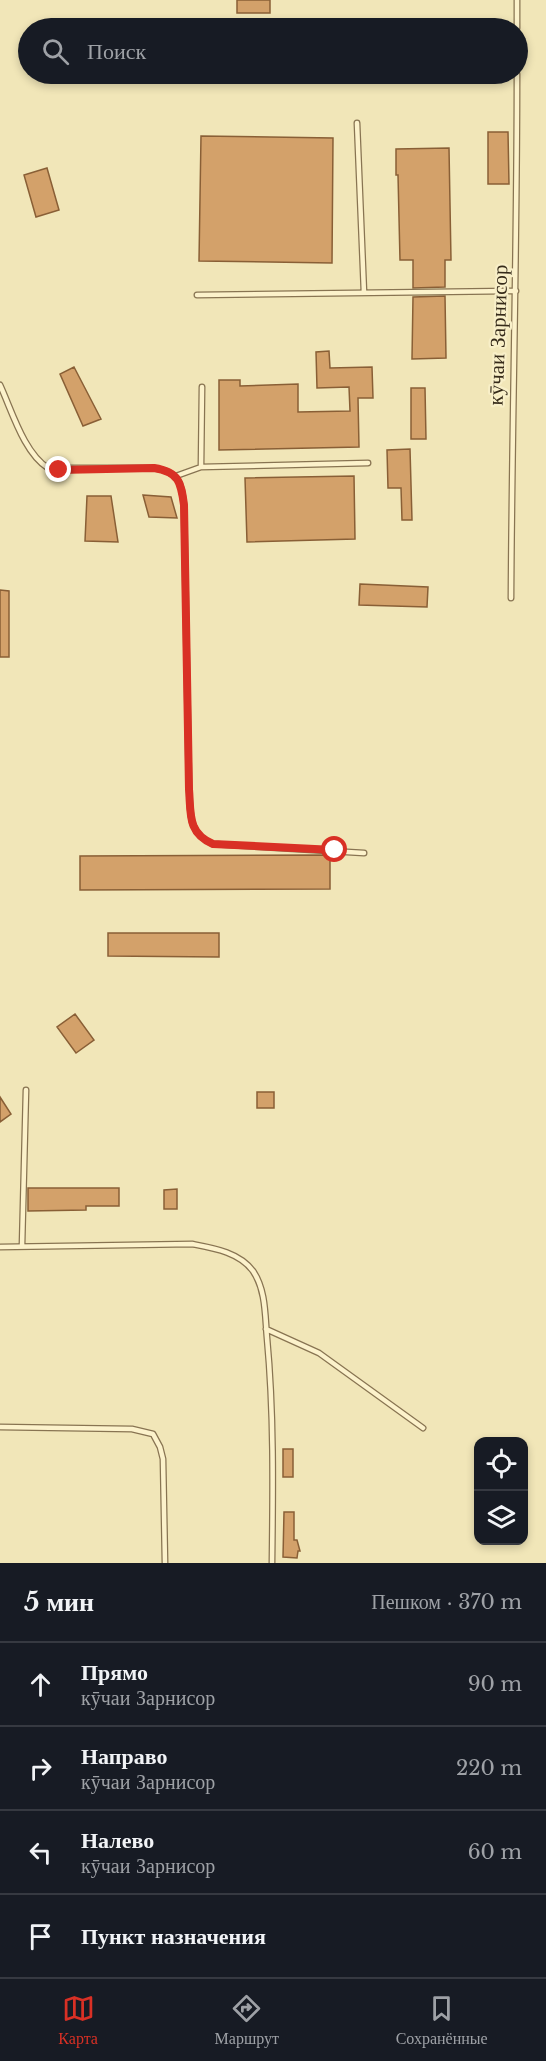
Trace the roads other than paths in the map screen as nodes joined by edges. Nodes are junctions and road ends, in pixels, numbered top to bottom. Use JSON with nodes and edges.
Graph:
{"nodes":[{"id":1,"x":517,"y":0,"type":"edge"},
{"id":2,"x":517,"y":18,"type":"edge"},
{"id":3,"x":517,"y":84,"type":"edge"},
{"id":4,"x":357,"y":123,"type":"dead end"},
{"id":5,"x":516,"y":291,"type":"junction"},
{"id":6,"x":364,"y":293,"type":"junction"},
{"id":7,"x":197,"y":295,"type":"dead end"},
{"id":8,"x":0,"y":385,"type":"edge"},
{"id":9,"x":202,"y":387,"type":"dead end"},
{"id":10,"x":368,"y":463,"type":"dead end"},
{"id":11,"x":201,"y":466,"type":"junction"},
{"id":12,"x":176,"y":476,"type":"junction"},
{"id":13,"x":511,"y":598,"type":"dead end"},
{"id":14,"x":364,"y":853,"type":"dead end"},
{"id":15,"x":26,"y":1090,"type":"dead end"},
{"id":16,"x":22,"y":1246,"type":"junction"},
{"id":17,"x":0,"y":1247,"type":"edge"},
{"id":18,"x":266,"y":1329,"type":"junction"},
{"id":19,"x":0,"y":1427,"type":"edge"},
{"id":20,"x":423,"y":1428,"type":"dead end"},
{"id":21,"x":165,"y":1563,"type":"edge"},
{"id":22,"x":272,"y":1563,"type":"edge"}],
"edges":[{"from":1,"to":2,"type":"lane"},
{"from":3,"to":5,"type":"lane","name":"кӯчаи Зарнисор"},
{"from":4,"to":6,"type":"lane"},
{"from":5,"to":6,"type":"lane"},
{"from":5,"to":13,"type":"lane","name":"кӯчаи Зарнисор"},
{"from":6,"to":7,"type":"lane"},
{"from":8,"to":12,"type":"lane"},
{"from":9,"to":11,"type":"lane"},
{"from":10,"to":11,"type":"lane"},
{"from":11,"to":12,"type":"lane"},
{"from":12,"to":14,"type":"lane"},
{"from":15,"to":16,"type":"lane"},
{"from":16,"to":17,"type":"lane"},
{"from":16,"to":18,"type":"lane"},
{"from":18,"to":20,"type":"lane"},
{"from":18,"to":22,"type":"lane"},
{"from":19,"to":21,"type":"lane"}]}
